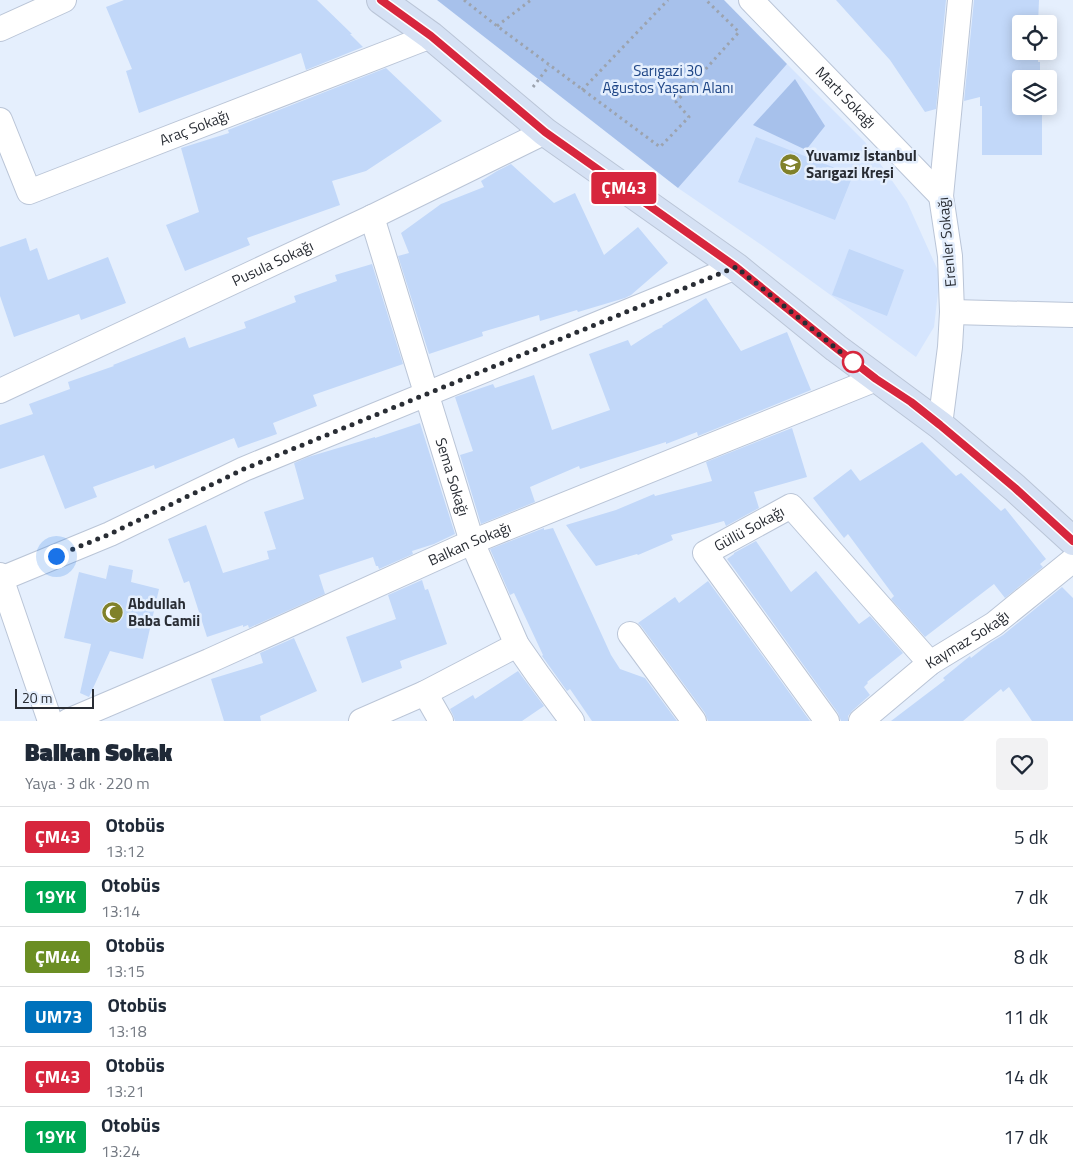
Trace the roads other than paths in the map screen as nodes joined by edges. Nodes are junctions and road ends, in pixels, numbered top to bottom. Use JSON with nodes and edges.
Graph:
{"nodes":[{"id":1,"x":64,"y":0,"type":"edge"},
{"id":2,"x":380,"y":0,"type":"edge"},
{"id":3,"x":751,"y":0,"type":"edge"},
{"id":4,"x":960,"y":0,"type":"edge"},
{"id":5,"x":0,"y":29,"type":"edge"},
{"id":6,"x":431,"y":36,"type":"junction"},
{"id":7,"x":0,"y":120,"type":"edge"},
{"id":8,"x":545,"y":132,"type":"junction"},
{"id":9,"x":941,"y":196,"type":"junction"},
{"id":10,"x":372,"y":217,"type":"junction"},
{"id":11,"x":736,"y":267,"type":"junction"},
{"id":12,"x":952,"y":312,"type":"junction"},
{"id":13,"x":1073,"y":315,"type":"edge"},
{"id":14,"x":876,"y":379,"type":"junction"},
{"id":15,"x":0,"y":391,"type":"edge"},
{"id":16,"x":427,"y":395,"type":"junction"},
{"id":17,"x":940,"y":425,"type":"junction"},
{"id":18,"x":1073,"y":541,"type":"edge"},
{"id":19,"x":472,"y":542,"type":"junction"},
{"id":20,"x":1073,"y":560,"type":"edge"},
{"id":21,"x":1,"y":577,"type":"edge"},
{"id":22,"x":630,"y":634,"type":"dead end"},
{"id":23,"x":517,"y":644,"type":"junction"},
{"id":24,"x":930,"y":663,"type":"junction"},
{"id":25,"x":425,"y":693,"type":"junction"},
{"id":26,"x":50,"y":721,"type":"edge"},
{"id":27,"x":68,"y":721,"type":"edge"},
{"id":28,"x":361,"y":721,"type":"edge"},
{"id":29,"x":441,"y":721,"type":"edge"},
{"id":30,"x":572,"y":721,"type":"edge"},
{"id":31,"x":694,"y":721,"type":"edge"},
{"id":32,"x":827,"y":721,"type":"edge"},
{"id":33,"x":861,"y":721,"type":"edge"}],
"edges":[{"from":1,"to":5,"type":"street"},
{"from":2,"to":6,"type":"main road"},
{"from":3,"to":9,"type":"street","name":"Martı Sokağı"},
{"from":4,"to":9,"type":"street","name":"Erenler Sokağı"},
{"from":6,"to":7,"type":"street","name":"Araç Sokağı"},
{"from":6,"to":8,"type":"main road"},
{"from":8,"to":10,"type":"street","name":"Pusula Sokağı"},
{"from":8,"to":11,"type":"main road"},
{"from":9,"to":12,"type":"street","name":"Erenler Sokağı"},
{"from":10,"to":15,"type":"street","name":"Pusula Sokağı"},
{"from":10,"to":16,"type":"street","name":"Sema Sokağı"},
{"from":11,"to":14,"type":"main road"},
{"from":11,"to":16,"type":"street"},
{"from":12,"to":13,"type":"street"},
{"from":12,"to":17,"type":"street","name":"Erenler Sokağı"},
{"from":14,"to":17,"type":"main road"},
{"from":14,"to":19,"type":"street","name":"Balkan Sokağı"},
{"from":16,"to":19,"type":"street","name":"Sema Sokağı"},
{"from":16,"to":21,"type":"street"},
{"from":17,"to":18,"type":"main road"},
{"from":19,"to":23,"type":"street","name":"Sema Sokağı"},
{"from":19,"to":27,"type":"street","name":"Balkan Sokağı"},
{"from":20,"to":24,"type":"street","name":"Kaymaz Sokağı"},
{"from":21,"to":26,"type":"street"},
{"from":22,"to":31,"type":"street"},
{"from":23,"to":25,"type":"street"},
{"from":23,"to":30,"type":"street","name":"Sema Sokağı"},
{"from":24,"to":32,"type":"street","name":"Güllü Sokağı"},
{"from":24,"to":33,"type":"street","name":"Kaymaz Sokağı"},
{"from":25,"to":28,"type":"street"},
{"from":25,"to":29,"type":"street"}]}
